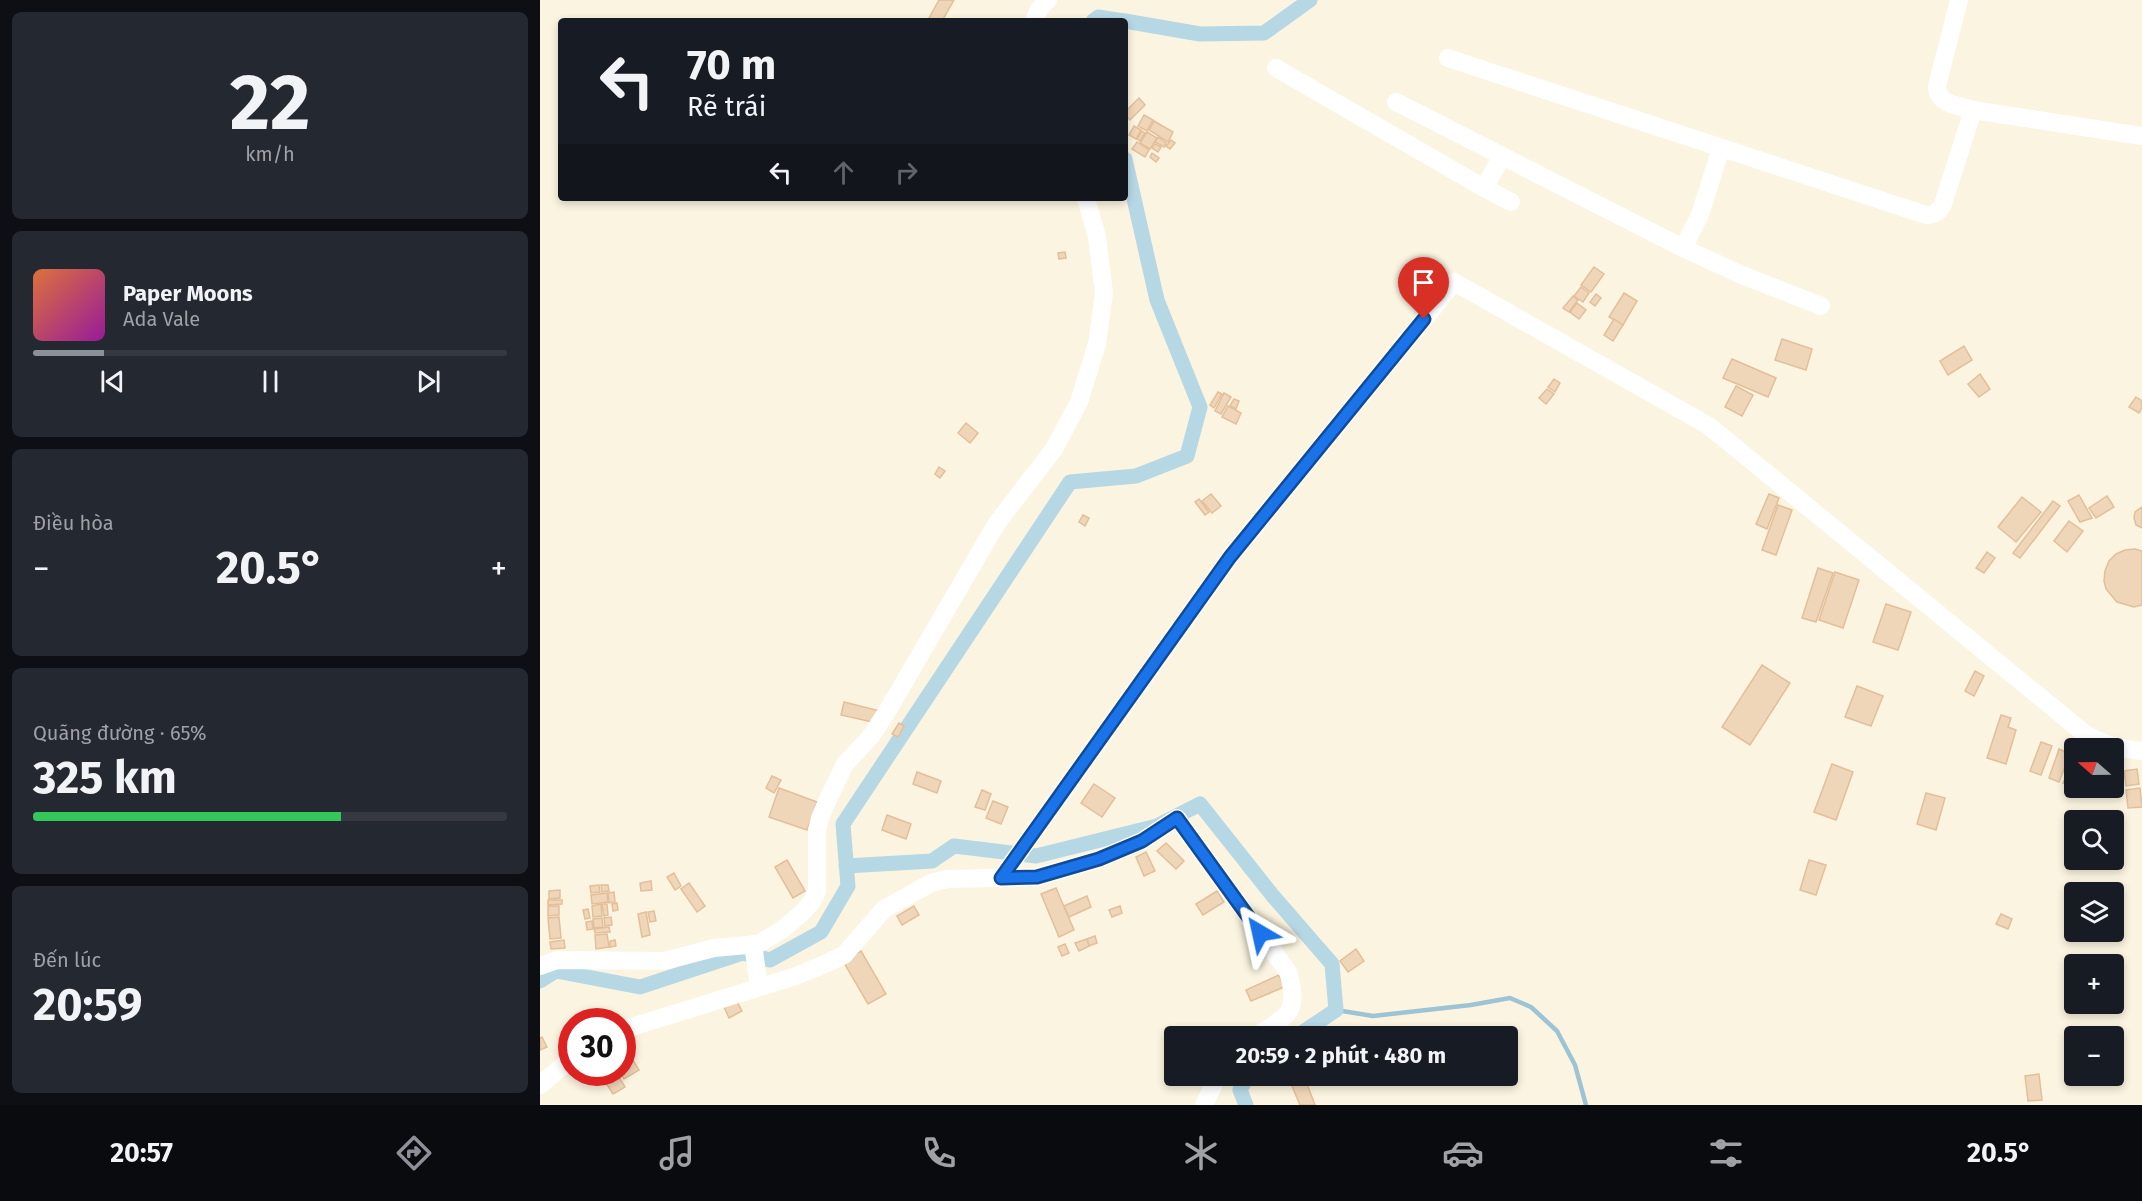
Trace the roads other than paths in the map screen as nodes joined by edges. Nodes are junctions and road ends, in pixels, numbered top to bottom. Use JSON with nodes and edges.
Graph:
{"nodes":[{"id":1,"x":1048,"y":0,"type":"edge"},
{"id":2,"x":1959,"y":0,"type":"edge"},
{"id":3,"x":1035,"y":18,"type":"edge"},
{"id":4,"x":1448,"y":58,"type":"dead end"},
{"id":5,"x":1276,"y":68,"type":"dead end"},
{"id":6,"x":1395,"y":102,"type":"dead end"},
{"id":7,"x":1973,"y":110,"type":"junction"},
{"id":8,"x":2141,"y":131,"type":"edge"},
{"id":9,"x":1721,"y":148,"type":"junction"},
{"id":10,"x":1502,"y":156,"type":"junction"},
{"id":11,"x":1484,"y":189,"type":"junction"},
{"id":12,"x":1087,"y":201,"type":"edge"},
{"id":13,"x":1511,"y":201,"type":"dead end"},
{"id":14,"x":1683,"y":248,"type":"junction"},
{"id":15,"x":1821,"y":306,"type":"dead end"},
{"id":16,"x":2142,"y":752,"type":"edge"},
{"id":17,"x":1001,"y":878,"type":"junction"},
{"id":18,"x":753,"y":944,"type":"junction"},
{"id":19,"x":540,"y":966,"type":"edge"},
{"id":20,"x":759,"y":987,"type":"junction"},
{"id":21,"x":636,"y":1026,"type":"edge"},
{"id":22,"x":1273,"y":1026,"type":"edge"},
{"id":23,"x":558,"y":1070,"type":"edge"},
{"id":24,"x":540,"y":1085,"type":"edge"},
{"id":25,"x":1213,"y":1086,"type":"edge"},
{"id":26,"x":1204,"y":1105,"type":"edge"}],
"edges":[{"from":1,"to":3,"type":"street"},
{"from":2,"to":7,"type":"street"},
{"from":4,"to":9,"type":"street"},
{"from":5,"to":11,"type":"street"},
{"from":6,"to":10,"type":"street"},
{"from":7,"to":8,"type":"street"},
{"from":7,"to":9,"type":"street"},
{"from":9,"to":14,"type":"street"},
{"from":10,"to":11,"type":"street"},
{"from":10,"to":14,"type":"street"},
{"from":11,"to":13,"type":"street"},
{"from":12,"to":18,"type":"street"},
{"from":14,"to":15,"type":"street"},
{"from":16,"to":17,"type":"street"},
{"from":17,"to":20,"type":"street"},
{"from":17,"to":22,"type":"street"},
{"from":18,"to":19,"type":"street"},
{"from":18,"to":20,"type":"street"},
{"from":20,"to":21,"type":"street"},
{"from":23,"to":24,"type":"street"},
{"from":25,"to":26,"type":"street"}]}
